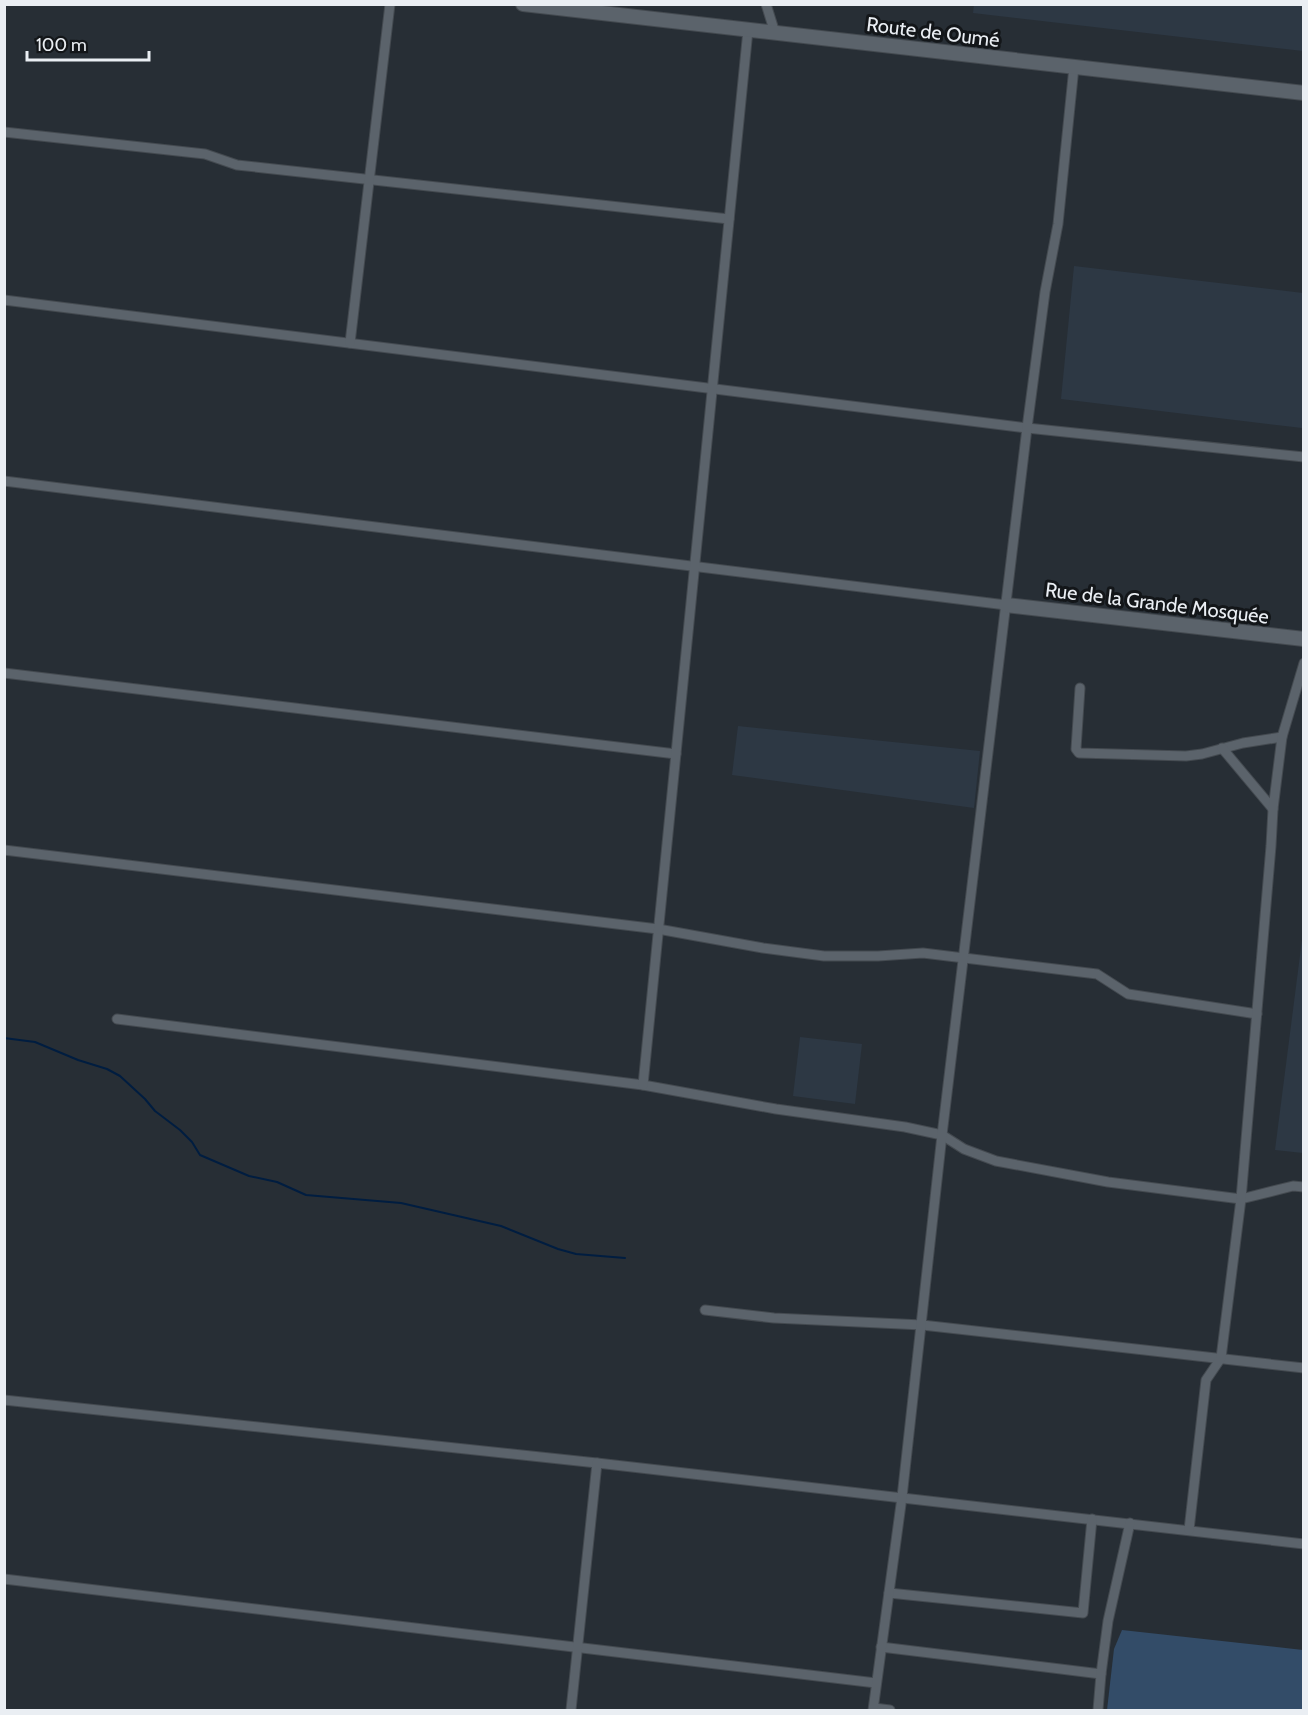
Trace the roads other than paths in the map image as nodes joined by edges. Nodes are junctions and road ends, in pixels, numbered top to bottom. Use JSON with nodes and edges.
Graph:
{"nodes":[{"id":1,"x":390,"y":4,"type":"edge"},
{"id":2,"x":523,"y":4,"type":"edge"},
{"id":3,"x":766,"y":4,"type":"edge"},
{"id":4,"x":748,"y":30,"type":"junction"},
{"id":5,"x":775,"y":33,"type":"junction"},
{"id":6,"x":1074,"y":67,"type":"junction"},
{"id":7,"x":1304,"y":93,"type":"edge"},
{"id":8,"x":4,"y":132,"type":"edge"},
{"id":9,"x":369,"y":180,"type":"junction"},
{"id":10,"x":729,"y":219,"type":"junction"},
{"id":11,"x":4,"y":300,"type":"edge"},
{"id":12,"x":350,"y":343,"type":"junction"},
{"id":13,"x":712,"y":388,"type":"junction"},
{"id":14,"x":1027,"y":428,"type":"junction"},
{"id":15,"x":1304,"y":457,"type":"edge"},
{"id":16,"x":4,"y":481,"type":"edge"},
{"id":17,"x":695,"y":567,"type":"junction"},
{"id":18,"x":1006,"y":605,"type":"junction"},
{"id":19,"x":1304,"y":639,"type":"edge"},
{"id":20,"x":1304,"y":663,"type":"edge"},
{"id":21,"x":4,"y":673,"type":"edge"},
{"id":22,"x":1080,"y":688,"type":"dead end"},
{"id":23,"x":1282,"y":737,"type":"junction"},
{"id":24,"x":1222,"y":748,"type":"junction"},
{"id":25,"x":676,"y":754,"type":"junction"},
{"id":26,"x":1273,"y":809,"type":"junction"},
{"id":27,"x":4,"y":850,"type":"edge"},
{"id":28,"x":658,"y":929,"type":"junction"},
{"id":29,"x":965,"y":957,"type":"junction"},
{"id":30,"x":1257,"y":1014,"type":"junction"},
{"id":31,"x":117,"y":1018,"type":"dead end"},
{"id":32,"x":642,"y":1085,"type":"junction"},
{"id":33,"x":942,"y":1135,"type":"junction"},
{"id":34,"x":1304,"y":1187,"type":"edge"},
{"id":35,"x":1241,"y":1199,"type":"junction"},
{"id":36,"x":705,"y":1310,"type":"dead end"},
{"id":37,"x":922,"y":1325,"type":"junction"},
{"id":38,"x":1221,"y":1358,"type":"junction"},
{"id":39,"x":1304,"y":1368,"type":"edge"},
{"id":40,"x":4,"y":1400,"type":"edge"},
{"id":41,"x":597,"y":1463,"type":"junction"},
{"id":42,"x":902,"y":1497,"type":"junction"},
{"id":43,"x":1092,"y":1519,"type":"junction"},
{"id":44,"x":1130,"y":1523,"type":"junction"},
{"id":45,"x":1189,"y":1530,"type":"junction"},
{"id":46,"x":1304,"y":1544,"type":"edge"},
{"id":47,"x":4,"y":1579,"type":"edge"},
{"id":48,"x":889,"y":1593,"type":"junction"},
{"id":49,"x":881,"y":1647,"type":"junction"},
{"id":50,"x":578,"y":1648,"type":"junction"},
{"id":51,"x":1101,"y":1674,"type":"junction"},
{"id":52,"x":876,"y":1683,"type":"junction"},
{"id":53,"x":873,"y":1709,"type":"edge"},
{"id":54,"x":571,"y":1710,"type":"edge"},
{"id":55,"x":890,"y":1710,"type":"edge"},
{"id":56,"x":1098,"y":1710,"type":"edge"}],
"edges":[{"from":1,"to":9,"type":"street"},
{"from":2,"to":4,"type":"street","name":"Route de Oumé"},
{"from":3,"to":5,"type":"street"},
{"from":4,"to":5,"type":"street","name":"Route de Oumé"},
{"from":4,"to":10,"type":"street"},
{"from":5,"to":6,"type":"street","name":"Route de Oumé"},
{"from":6,"to":7,"type":"street","name":"Route de Oumé"},
{"from":6,"to":14,"type":"street"},
{"from":8,"to":9,"type":"street"},
{"from":9,"to":10,"type":"street"},
{"from":9,"to":12,"type":"street"},
{"from":10,"to":13,"type":"street"},
{"from":11,"to":12,"type":"street"},
{"from":12,"to":13,"type":"street"},
{"from":13,"to":14,"type":"street"},
{"from":13,"to":17,"type":"street"},
{"from":14,"to":15,"type":"street"},
{"from":14,"to":18,"type":"street"},
{"from":16,"to":17,"type":"street"},
{"from":17,"to":18,"type":"street"},
{"from":17,"to":25,"type":"street"},
{"from":18,"to":19,"type":"street","name":"Rue de la Grande Mosquée"},
{"from":18,"to":29,"type":"street"},
{"from":20,"to":23,"type":"street"},
{"from":21,"to":25,"type":"street"},
{"from":22,"to":24,"type":"street"},
{"from":23,"to":24,"type":"street"},
{"from":23,"to":26,"type":"street"},
{"from":24,"to":26,"type":"street"},
{"from":25,"to":28,"type":"street"},
{"from":26,"to":30,"type":"street"},
{"from":27,"to":28,"type":"street"},
{"from":28,"to":29,"type":"street"},
{"from":28,"to":32,"type":"street"},
{"from":29,"to":30,"type":"street"},
{"from":29,"to":33,"type":"street"},
{"from":30,"to":35,"type":"street"},
{"from":31,"to":32,"type":"street"},
{"from":32,"to":33,"type":"street"},
{"from":33,"to":35,"type":"street"},
{"from":33,"to":37,"type":"street"},
{"from":34,"to":35,"type":"street"},
{"from":35,"to":38,"type":"street"},
{"from":36,"to":37,"type":"street"},
{"from":37,"to":38,"type":"street"},
{"from":37,"to":42,"type":"street"},
{"from":38,"to":39,"type":"street"},
{"from":38,"to":45,"type":"street"},
{"from":40,"to":41,"type":"street"},
{"from":41,"to":42,"type":"street"},
{"from":41,"to":50,"type":"street"},
{"from":42,"to":43,"type":"street"},
{"from":42,"to":48,"type":"street"},
{"from":43,"to":44,"type":"street"},
{"from":43,"to":48,"type":"street"},
{"from":44,"to":45,"type":"street"},
{"from":44,"to":51,"type":"street"},
{"from":45,"to":46,"type":"street"},
{"from":47,"to":50,"type":"street"},
{"from":48,"to":49,"type":"street"},
{"from":49,"to":51,"type":"street"},
{"from":49,"to":52,"type":"street"},
{"from":50,"to":52,"type":"street"},
{"from":50,"to":54,"type":"street"},
{"from":51,"to":56,"type":"street"},
{"from":52,"to":53,"type":"street"},
{"from":53,"to":55,"type":"street"}]}
